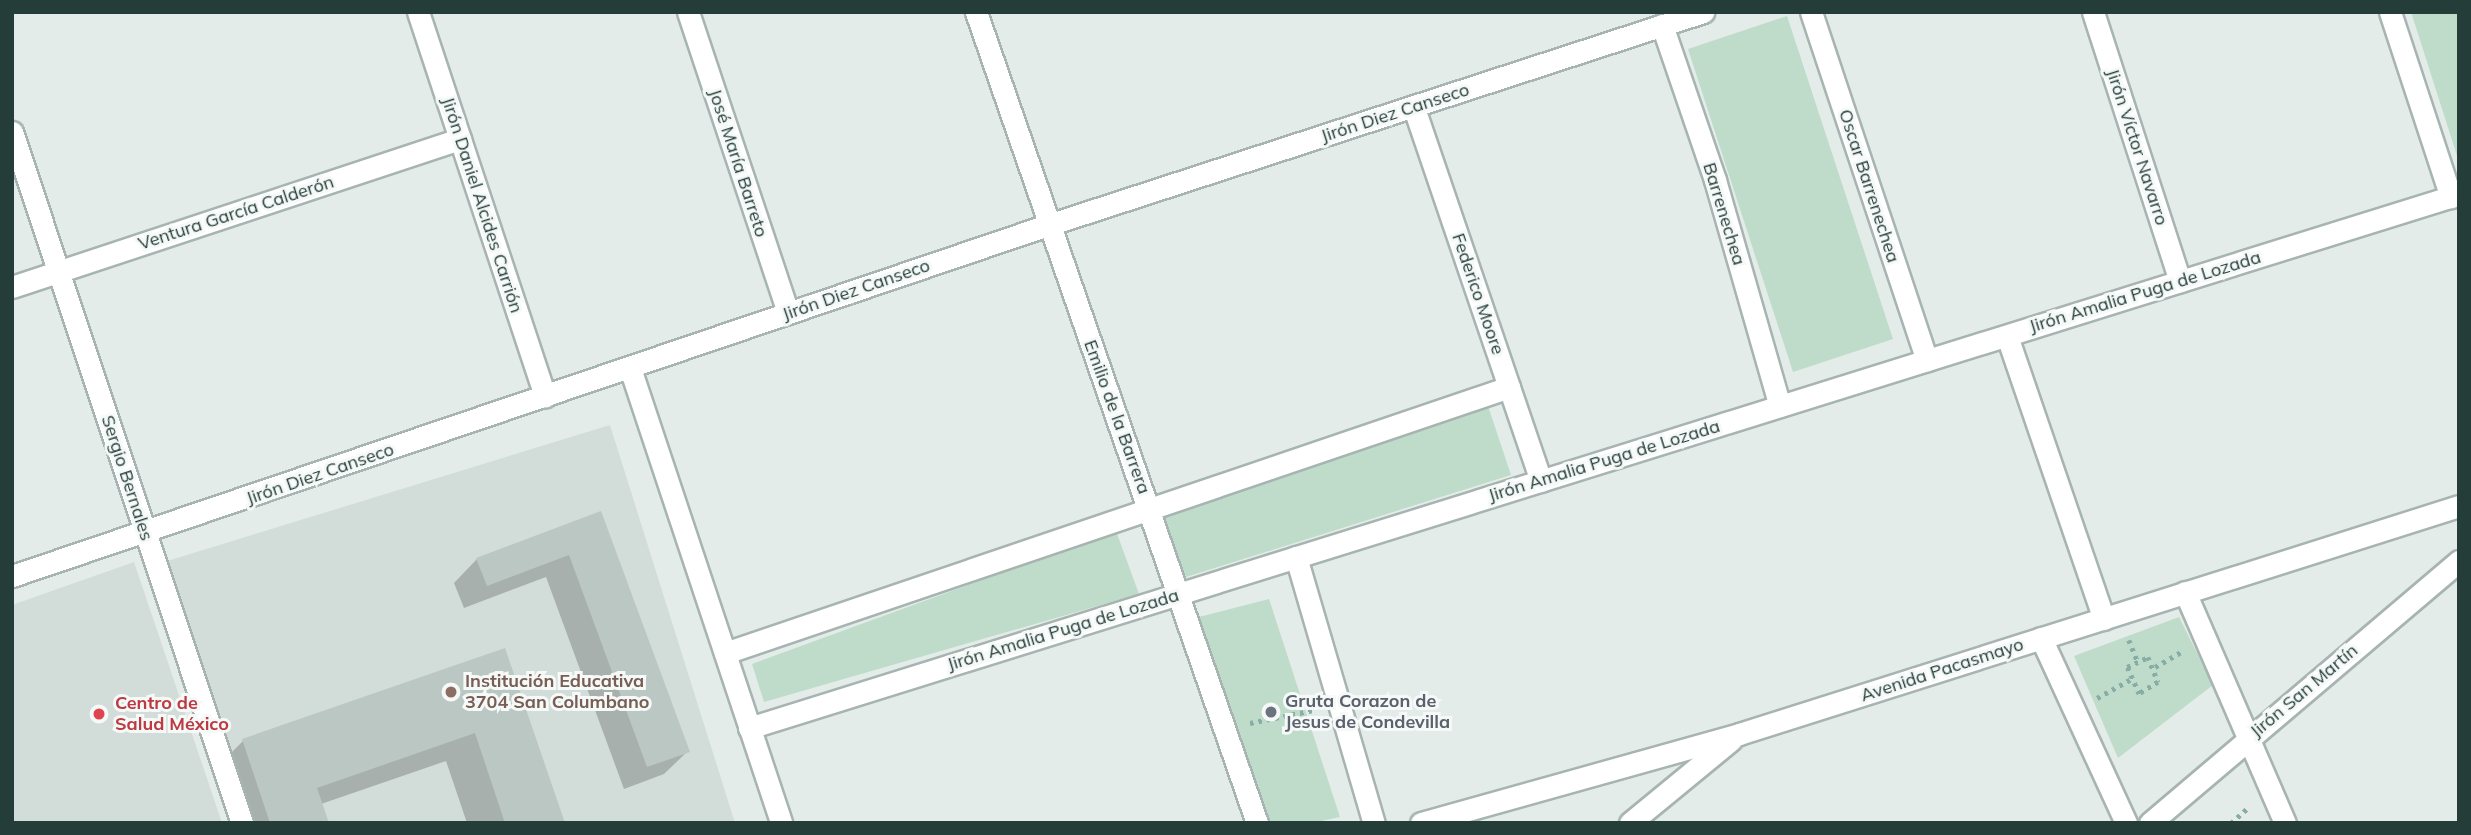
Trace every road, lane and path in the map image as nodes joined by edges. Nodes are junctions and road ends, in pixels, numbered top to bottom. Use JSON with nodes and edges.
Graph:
{"nodes":[{"id":1,"x":418,"y":12,"type":"edge"},
{"id":2,"x":688,"y":12,"type":"edge"},
{"id":3,"x":975,"y":12,"type":"edge"},
{"id":4,"x":1703,"y":12,"type":"edge"},
{"id":5,"x":1811,"y":12,"type":"edge"},
{"id":6,"x":2094,"y":12,"type":"edge"},
{"id":7,"x":2390,"y":12,"type":"edge"},
{"id":8,"x":1662,"y":25,"type":"junction"},
{"id":9,"x":1414,"y":108,"type":"junction"},
{"id":10,"x":12,"y":132,"type":"edge"},
{"id":11,"x":460,"y":139,"type":"junction"},
{"id":12,"x":2455,"y":196,"type":"edge"},
{"id":13,"x":1048,"y":225,"type":"junction"},
{"id":14,"x":58,"y":272,"type":"junction"},
{"id":15,"x":2180,"y":281,"type":"junction"},
{"id":16,"x":12,"y":287,"type":"edge"},
{"id":17,"x":788,"y":313,"type":"junction"},
{"id":18,"x":2007,"y":336,"type":"junction"},
{"id":19,"x":1927,"y":360,"type":"junction"},
{"id":20,"x":630,"y":368,"type":"junction"},
{"id":21,"x":1509,"y":387,"type":"junction"},
{"id":22,"x":545,"y":397,"type":"junction"},
{"id":23,"x":1780,"y":406,"type":"junction"},
{"id":24,"x":1541,"y":481,"type":"junction"},
{"id":25,"x":2459,"y":506,"type":"edge"},
{"id":26,"x":1150,"y":509,"type":"junction"},
{"id":27,"x":145,"y":534,"type":"junction"},
{"id":28,"x":1296,"y":557,"type":"junction"},
{"id":29,"x":2459,"y":561,"type":"edge"},
{"id":30,"x":12,"y":576,"type":"edge"},
{"id":31,"x":2186,"y":592,"type":"junction"},
{"id":32,"x":1179,"y":594,"type":"junction"},
{"id":33,"x":2104,"y":619,"type":"junction"},
{"id":34,"x":2126,"y":632,"type":"dead end"},
{"id":35,"x":2041,"y":638,"type":"junction"},
{"id":36,"x":2189,"y":647,"type":"dead end"},
{"id":37,"x":725,"y":653,"type":"junction"},
{"id":38,"x":2138,"y":662,"type":"junction"},
{"id":39,"x":2155,"y":667,"type":"junction"},
{"id":40,"x":2130,"y":680,"type":"junction"},
{"id":41,"x":2095,"y":699,"type":"dead end"},
{"id":42,"x":1338,"y":705,"type":"junction"},
{"id":43,"x":749,"y":728,"type":"junction"},
{"id":44,"x":1225,"y":728,"type":"junction"},
{"id":45,"x":1739,"y":734,"type":"junction"},
{"id":46,"x":2249,"y":738,"type":"junction"},
{"id":47,"x":2257,"y":800,"type":"dead end"},
{"id":48,"x":1654,"y":814,"type":"edge"},
{"id":49,"x":242,"y":823,"type":"edge"},
{"id":50,"x":781,"y":823,"type":"edge"},
{"id":51,"x":1257,"y":823,"type":"edge"},
{"id":52,"x":1374,"y":823,"type":"edge"},
{"id":53,"x":1421,"y":823,"type":"edge"},
{"id":54,"x":1630,"y":823,"type":"edge"},
{"id":55,"x":2126,"y":823,"type":"edge"},
{"id":56,"x":2150,"y":823,"type":"edge"},
{"id":57,"x":2231,"y":823,"type":"edge"},
{"id":58,"x":2285,"y":823,"type":"edge"}],
"edges":[{"from":1,"to":11,"type":"street","name":"Jirón Daniel Alcides Carrión"},
{"from":2,"to":17,"type":"street","name":"José María Barreto"},
{"from":3,"to":13,"type":"street","name":"Emilio de la Barrera"},
{"from":4,"to":8,"type":"street","name":"Jirón Diez Canseco"},
{"from":5,"to":19,"type":"street","name":"Oscar Barrenechea"},
{"from":6,"to":15,"type":"street","name":"Jirón Víctor Navarro"},
{"from":7,"to":12,"type":"street"},
{"from":8,"to":9,"type":"street","name":"Jirón Diez Canseco"},
{"from":8,"to":23,"type":"street","name":"Barrenechea"},
{"from":9,"to":13,"type":"street","name":"Jirón Diez Canseco"},
{"from":9,"to":21,"type":"street","name":"Federico Moore"},
{"from":10,"to":14,"type":"street","name":"Sergio Bernales"},
{"from":11,"to":14,"type":"street","name":"Ventura García Calderón"},
{"from":11,"to":22,"type":"street","name":"Jirón Daniel Alcides Carrión"},
{"from":12,"to":15,"type":"street","name":"Jirón Amalia Puga de Lozada"},
{"from":13,"to":17,"type":"street","name":"Jirón Diez Canseco"},
{"from":13,"to":26,"type":"street","name":"Emilio de la Barrera"},
{"from":14,"to":16,"type":"street","name":"Ventura García Calderón"},
{"from":14,"to":27,"type":"street","name":"Sergio Bernales"},
{"from":15,"to":18,"type":"street","name":"Jirón Amalia Puga de Lozada"},
{"from":17,"to":20,"type":"street","name":"Jirón Diez Canseco"},
{"from":18,"to":19,"type":"street","name":"Jirón Amalia Puga de Lozada"},
{"from":18,"to":33,"type":"street"},
{"from":19,"to":23,"type":"street","name":"Jirón Amalia Puga de Lozada"},
{"from":20,"to":22,"type":"street","name":"Jirón Diez Canseco"},
{"from":20,"to":37,"type":"street"},
{"from":21,"to":24,"type":"street","name":"Federico Moore"},
{"from":21,"to":26,"type":"street"},
{"from":22,"to":27,"type":"street","name":"Jirón Diez Canseco"},
{"from":23,"to":24,"type":"street","name":"Jirón Amalia Puga de Lozada"},
{"from":24,"to":28,"type":"street","name":"Jirón Amalia Puga de Lozada"},
{"from":25,"to":31,"type":"street","name":"Avenida Pacasmayo"},
{"from":26,"to":32,"type":"street","name":"Emilio de la Barrera"},
{"from":26,"to":37,"type":"street"},
{"from":27,"to":30,"type":"street","name":"Jirón Diez Canseco"},
{"from":27,"to":49,"type":"street","name":"Sergio Bernales"},
{"from":28,"to":32,"type":"street","name":"Jirón Amalia Puga de Lozada"},
{"from":28,"to":42,"type":"street"},
{"from":29,"to":46,"type":"street","name":"Jirón San Martín"},
{"from":31,"to":33,"type":"street","name":"Avenida Pacasmayo"},
{"from":31,"to":46,"type":"street"},
{"from":32,"to":43,"type":"street","name":"Jirón Amalia Puga de Lozada"},
{"from":32,"to":44,"type":"street","name":"Emilio de la Barrera"},
{"from":33,"to":35,"type":"street","name":"Avenida Pacasmayo"},
{"from":34,"to":38,"type":"path"},
{"from":35,"to":45,"type":"street","name":"Avenida Pacasmayo"},
{"from":35,"to":55,"type":"street"},
{"from":36,"to":39,"type":"path"},
{"from":37,"to":43,"type":"street"},
{"from":38,"to":39,"type":"path"},
{"from":38,"to":40,"type":"path"},
{"from":39,"to":40,"type":"path"},
{"from":40,"to":41,"type":"path"},
{"from":42,"to":44,"type":"path"},
{"from":42,"to":52,"type":"street"},
{"from":43,"to":50,"type":"street"},
{"from":44,"to":51,"type":"street","name":"Emilio de la Barrera"},
{"from":45,"to":48,"type":"street"},
{"from":45,"to":53,"type":"street","name":"Avenida Pacasmayo"},
{"from":46,"to":56,"type":"street","name":"Jirón San Martín"},
{"from":46,"to":58,"type":"street"},
{"from":47,"to":57,"type":"path"},
{"from":48,"to":54,"type":"street"}]}
